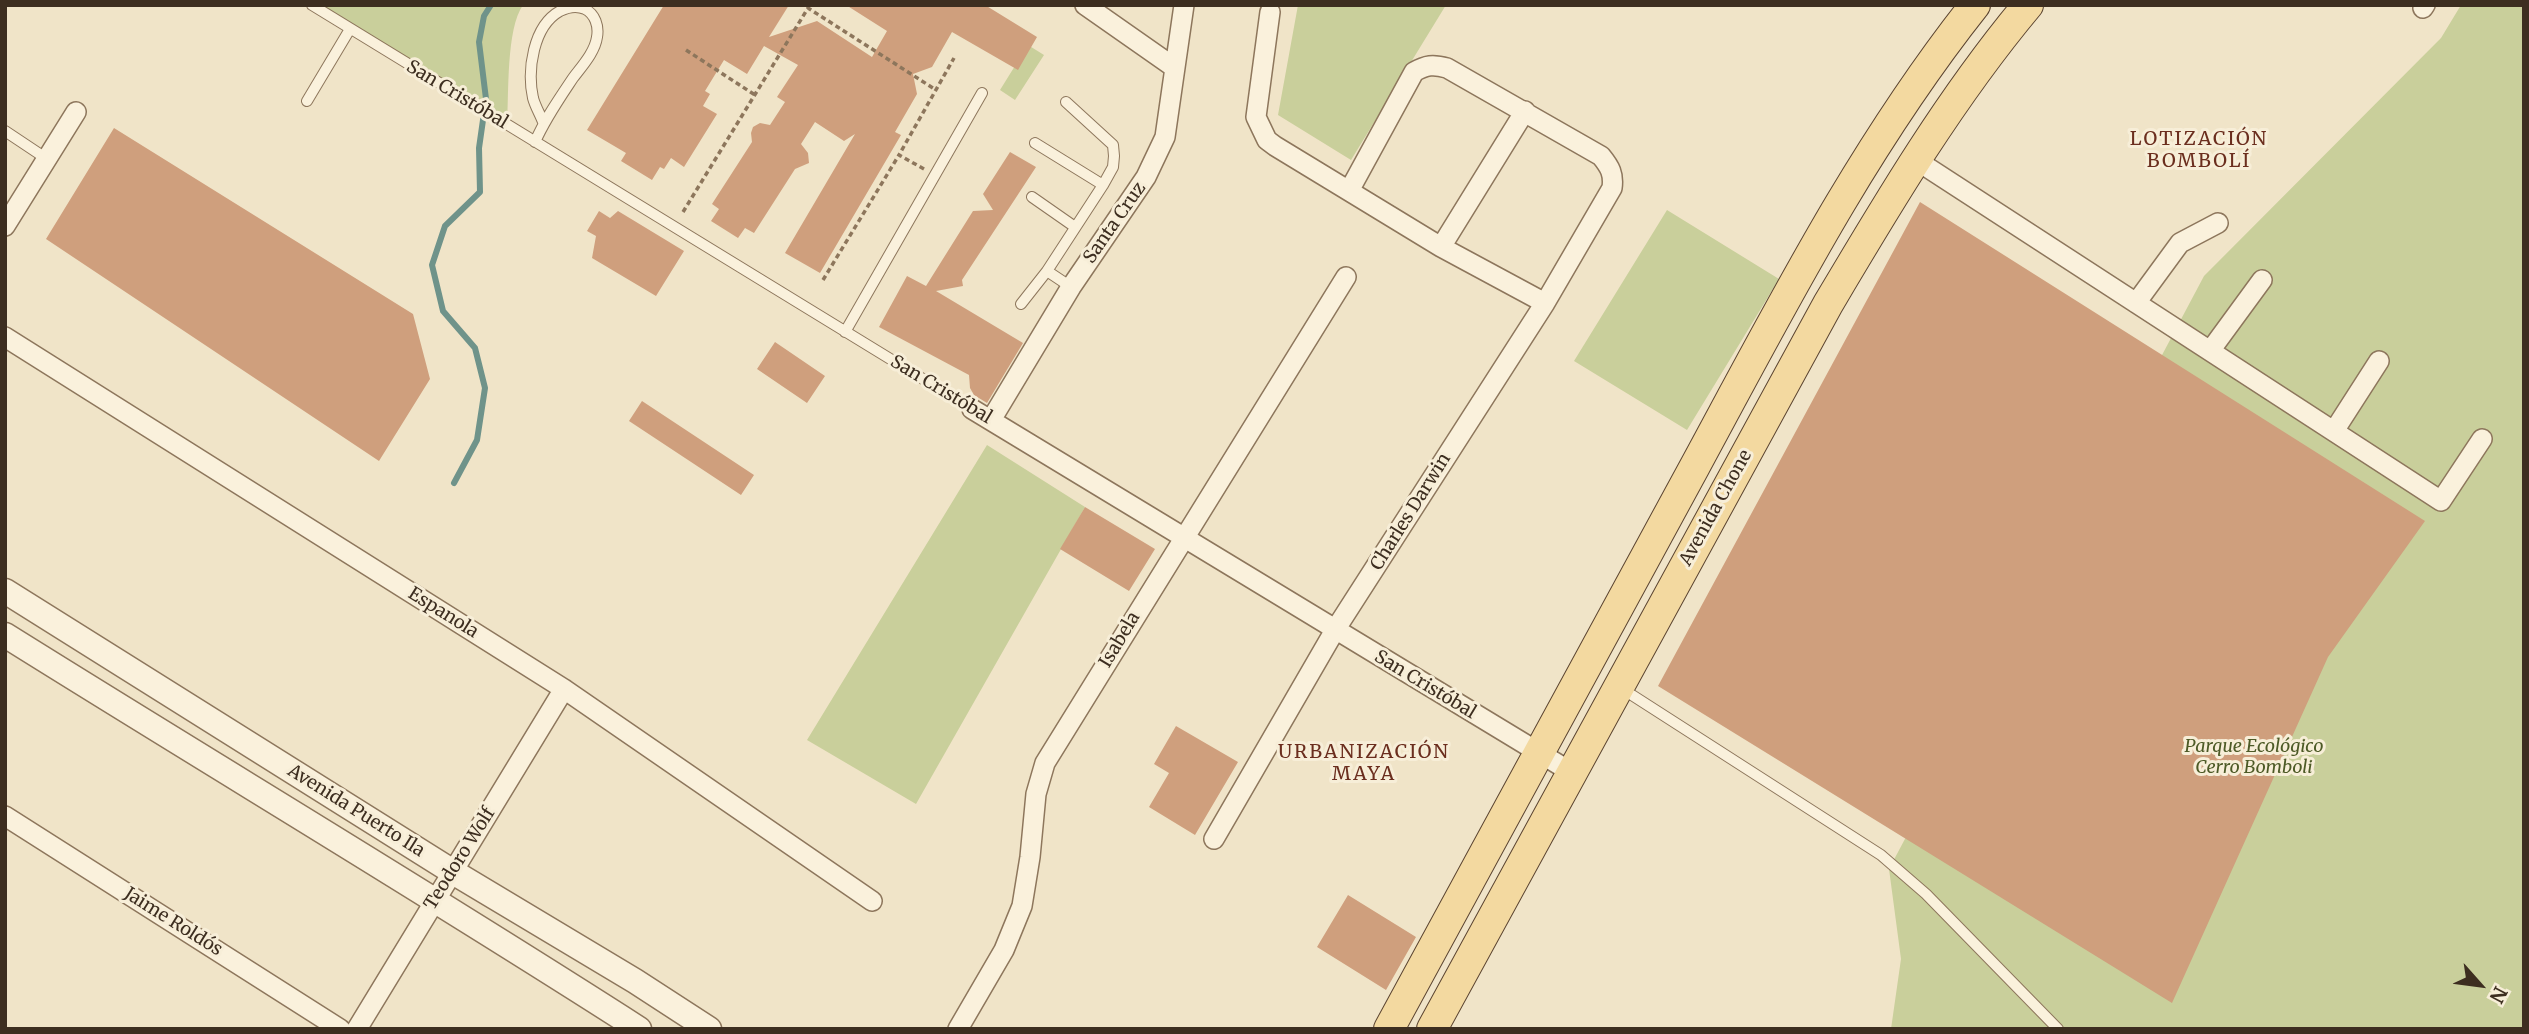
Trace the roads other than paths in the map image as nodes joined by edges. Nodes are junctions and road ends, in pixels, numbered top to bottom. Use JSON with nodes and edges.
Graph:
{"nodes":[{"id":1,"x":312,"y":5,"type":"edge"},
{"id":2,"x":1085,"y":5,"type":"edge"},
{"id":3,"x":1184,"y":5,"type":"edge"},
{"id":4,"x":1975,"y":5,"type":"edge"},
{"id":5,"x":2028,"y":5,"type":"edge"},
{"id":6,"x":1270,"y":12,"type":"dead end"},
{"id":7,"x":350,"y":29,"type":"junction"},
{"id":8,"x":1175,"y":68,"type":"junction"},
{"id":9,"x":982,"y":93,"type":"dead end"},
{"id":10,"x":307,"y":101,"type":"dead end"},
{"id":11,"x":1066,"y":102,"type":"dead end"},
{"id":12,"x":1525,"y":111,"type":"junction"},
{"id":13,"x":76,"y":112,"type":"dead end"},
{"id":14,"x":543,"y":122,"type":"junction"},
{"id":15,"x":5,"y":131,"type":"edge"},
{"id":16,"x":535,"y":142,"type":"junction"},
{"id":17,"x":1035,"y":143,"type":"dead end"},
{"id":18,"x":47,"y":159,"type":"junction"},
{"id":19,"x":1916,"y":160,"type":"junction"},
{"id":20,"x":1103,"y":184,"type":"junction"},
{"id":21,"x":1349,"y":191,"type":"junction"},
{"id":22,"x":1032,"y":197,"type":"dead end"},
{"id":23,"x":2218,"y":223,"type":"dead end"},
{"id":24,"x":5,"y":226,"type":"edge"},
{"id":25,"x":1075,"y":227,"type":"junction"},
{"id":26,"x":1441,"y":247,"type":"junction"},
{"id":27,"x":1047,"y":271,"type":"junction"},
{"id":28,"x":1346,"y":277,"type":"dead end"},
{"id":29,"x":2262,"y":280,"type":"dead end"},
{"id":30,"x":1071,"y":287,"type":"junction"},
{"id":31,"x":1545,"y":303,"type":"junction"},
{"id":32,"x":2136,"y":303,"type":"junction"},
{"id":33,"x":1021,"y":304,"type":"dead end"},
{"id":34,"x":845,"y":332,"type":"junction"},
{"id":35,"x":5,"y":337,"type":"edge"},
{"id":36,"x":2210,"y":351,"type":"junction"},
{"id":37,"x":2379,"y":361,"type":"dead end"},
{"id":38,"x":972,"y":409,"type":"joint"},
{"id":39,"x":991,"y":420,"type":"junction"},
{"id":40,"x":2334,"y":431,"type":"junction"},
{"id":41,"x":2482,"y":439,"type":"dead end"},
{"id":42,"x":1183,"y":538,"type":"junction"},
{"id":43,"x":5,"y":591,"type":"edge"},
{"id":44,"x":1335,"y":630,"type":"junction"},
{"id":45,"x":5,"y":635,"type":"edge"},
{"id":46,"x":1618,"y":686,"type":"junction"},
{"id":47,"x":564,"y":689,"type":"junction"},
{"id":48,"x":1536,"y":752,"type":"junction"},
{"id":49,"x":1571,"y":772,"type":"junction"},
{"id":50,"x":5,"y":816,"type":"edge"},
{"id":51,"x":1214,"y":839,"type":"dead end"},
{"id":52,"x":453,"y":872,"type":"junction"},
{"id":53,"x":434,"y":899,"type":"junction"},
{"id":54,"x":872,"y":901,"type":"dead end"},
{"id":55,"x":340,"y":1029,"type":"edge"},
{"id":56,"x":357,"y":1029,"type":"edge"},
{"id":57,"x":639,"y":1029,"type":"edge"},
{"id":58,"x":709,"y":1029,"type":"edge"},
{"id":59,"x":958,"y":1029,"type":"edge"},
{"id":60,"x":1389,"y":1029,"type":"edge"},
{"id":61,"x":1432,"y":1029,"type":"edge"},
{"id":62,"x":2058,"y":1029,"type":"edge"}],
"edges":[{"from":1,"to":7,"type":"lane","name":"San Cristóbal"},
{"from":2,"to":8,"type":"street"},
{"from":3,"to":8,"type":"street","name":"Santa Cruz"},
{"from":4,"to":48,"type":"main road"},
{"from":5,"to":19,"type":"main road","name":"Avenida Chone"},
{"from":6,"to":21,"type":"street"},
{"from":7,"to":10,"type":"lane"},
{"from":7,"to":16,"type":"lane","name":"San Cristóbal"},
{"from":8,"to":30,"type":"street","name":"Santa Cruz"},
{"from":9,"to":34,"type":"lane"},
{"from":11,"to":20,"type":"lane"},
{"from":12,"to":21,"type":"street"},
{"from":12,"to":26,"type":"street"},
{"from":12,"to":31,"type":"street","name":"Charles Darwin"},
{"from":13,"to":18,"type":"street"},
{"from":14,"to":14,"type":"lane"},
{"from":14,"to":16,"type":"lane"},
{"from":15,"to":18,"type":"lane"},
{"from":16,"to":34,"type":"lane","name":"San Cristóbal"},
{"from":17,"to":20,"type":"lane"},
{"from":18,"to":24,"type":"street"},
{"from":19,"to":32,"type":"street"},
{"from":19,"to":46,"type":"main road","name":"Avenida Chone"},
{"from":20,"to":25,"type":"lane"},
{"from":21,"to":26,"type":"street"},
{"from":22,"to":25,"type":"lane"},
{"from":23,"to":32,"type":"street"},
{"from":25,"to":27,"type":"lane"},
{"from":26,"to":31,"type":"street"},
{"from":27,"to":30,"type":"lane"},
{"from":27,"to":33,"type":"lane"},
{"from":28,"to":42,"type":"street","name":"Isabela"},
{"from":29,"to":36,"type":"street"},
{"from":30,"to":39,"type":"street","name":"Santa Cruz"},
{"from":31,"to":44,"type":"street","name":"Charles Darwin"},
{"from":32,"to":36,"type":"street"},
{"from":34,"to":38,"type":"lane","name":"San Cristóbal"},
{"from":35,"to":47,"type":"street","name":"Espanola"},
{"from":36,"to":40,"type":"street"},
{"from":37,"to":40,"type":"street"},
{"from":38,"to":39,"type":"street","name":"San Cristóbal"},
{"from":39,"to":42,"type":"street","name":"San Cristóbal"},
{"from":40,"to":41,"type":"street"},
{"from":42,"to":44,"type":"street","name":"San Cristóbal"},
{"from":42,"to":59,"type":"street","name":"Isabela"},
{"from":43,"to":52,"type":"street","name":"Avenida Puerto Ila"},
{"from":44,"to":48,"type":"street","name":"San Cristóbal"},
{"from":44,"to":51,"type":"street","name":"Charles Darwin"},
{"from":45,"to":53,"type":"street","name":"Avenida Puerto Ila"},
{"from":46,"to":49,"type":"main road","name":"Avenida Chone"},
{"from":46,"to":62,"type":"lane"},
{"from":47,"to":52,"type":"street","name":"Teodoro Wolf"},
{"from":47,"to":54,"type":"street","name":"Espanola"},
{"from":48,"to":49,"type":"street","name":"San Cristóbal"},
{"from":48,"to":60,"type":"main road"},
{"from":49,"to":61,"type":"main road","name":"Avenida Chone"},
{"from":50,"to":55,"type":"street","name":"Jaime Roldós"},
{"from":52,"to":53,"type":"street","name":"Teodoro Wolf"},
{"from":52,"to":58,"type":"street","name":"Avenida Puerto Ila"},
{"from":53,"to":56,"type":"street","name":"Teodoro Wolf"},
{"from":53,"to":57,"type":"street","name":"Avenida Puerto Ila"}]}
